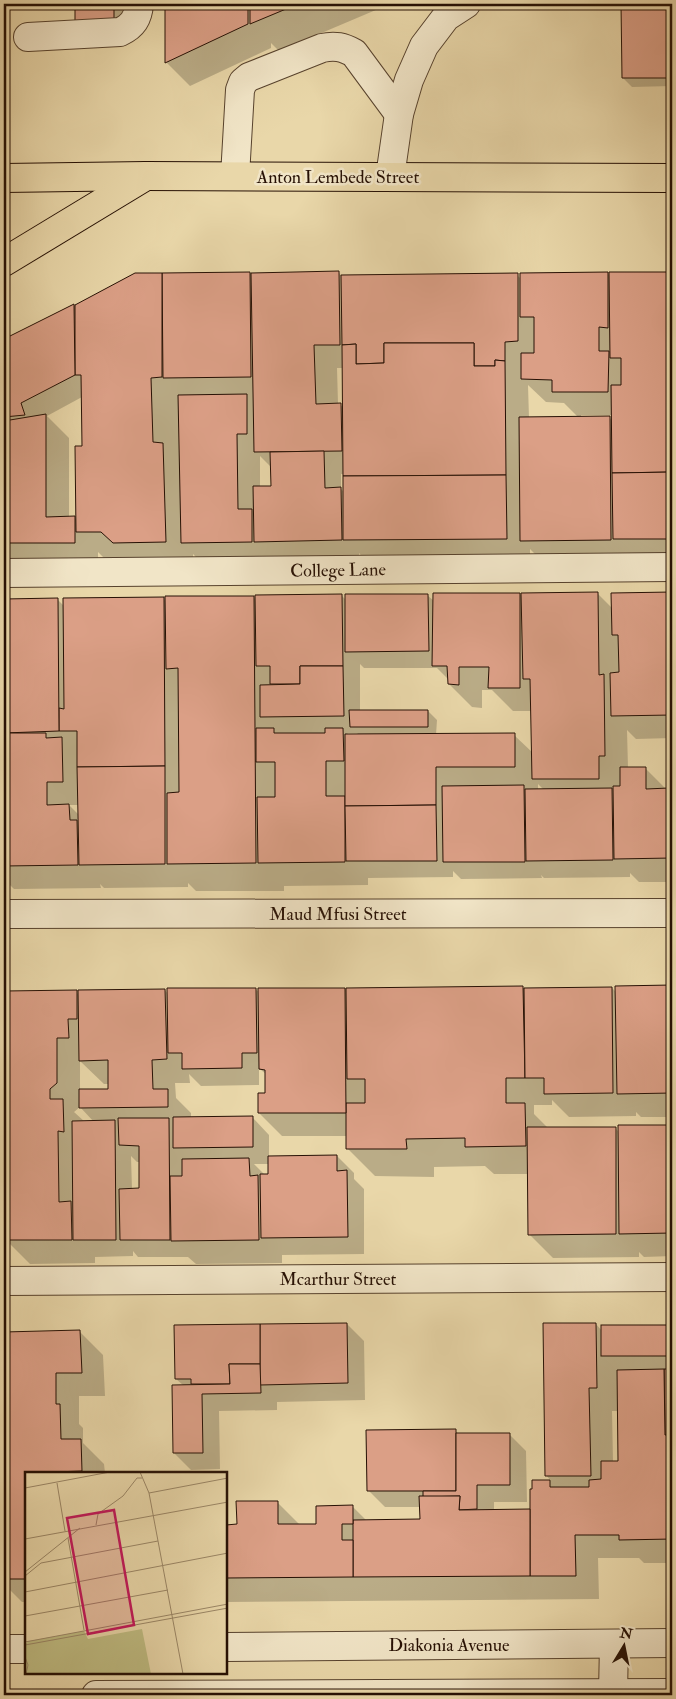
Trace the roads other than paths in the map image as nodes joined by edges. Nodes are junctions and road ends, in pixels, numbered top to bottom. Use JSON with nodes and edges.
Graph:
{"nodes":[{"id":1,"x":140,"y":4,"type":"edge"},
{"id":2,"x":466,"y":4,"type":"edge"},
{"id":3,"x":28,"y":38,"type":"dead end"},
{"id":4,"x":399,"y":114,"type":"junction"},
{"id":5,"x":146,"y":176,"type":"junction"},
{"id":6,"x":235,"y":176,"type":"junction"},
{"id":7,"x":390,"y":177,"type":"junction"},
{"id":8,"x":4,"y":178,"type":"edge"},
{"id":9,"x":672,"y":178,"type":"edge"},
{"id":10,"x":4,"y":262,"type":"edge"},
{"id":11,"x":672,"y":567,"type":"edge"},
{"id":12,"x":4,"y":573,"type":"edge"},
{"id":13,"x":672,"y":913,"type":"edge"},
{"id":14,"x":4,"y":914,"type":"edge"},
{"id":15,"x":672,"y":1277,"type":"edge"},
{"id":16,"x":4,"y":1281,"type":"edge"},
{"id":17,"x":672,"y":1643,"type":"edge"},
{"id":18,"x":614,"y":1644,"type":"junction"},
{"id":19,"x":228,"y":1647,"type":"edge"},
{"id":20,"x":4,"y":1649,"type":"edge"},
{"id":21,"x":25,"y":1649,"type":"edge"},
{"id":22,"x":613,"y":1693,"type":"junction"},
{"id":23,"x":665,"y":1694,"type":"edge"},
{"id":24,"x":96,"y":1695,"type":"edge"},
{"id":25,"x":365,"y":1695,"type":"edge"}],
"edges":[{"from":1,"to":3,"type":"street"},
{"from":2,"to":4,"type":"street"},
{"from":4,"to":6,"type":"street"},
{"from":4,"to":7,"type":"street"},
{"from":5,"to":6,"type":"main road","name":"Anton Lembede Street"},
{"from":5,"to":8,"type":"main road","name":"Anton Lembede Street"},
{"from":5,"to":10,"type":"main road"},
{"from":6,"to":7,"type":"main road","name":"Anton Lembede Street"},
{"from":7,"to":9,"type":"main road","name":"Anton Lembede Street"},
{"from":11,"to":12,"type":"street","name":"College Lane"},
{"from":13,"to":14,"type":"street","name":"Maud Mfusi Street"},
{"from":15,"to":16,"type":"street","name":"Mcarthur Street"},
{"from":17,"to":18,"type":"street","name":"Diakonia Avenue"},
{"from":18,"to":19,"type":"street","name":"Diakonia Avenue"},
{"from":18,"to":22,"type":"street"},
{"from":20,"to":21,"type":"street"},
{"from":22,"to":23,"type":"street"},
{"from":22,"to":25,"type":"street"},
{"from":24,"to":25,"type":"street"}]}
